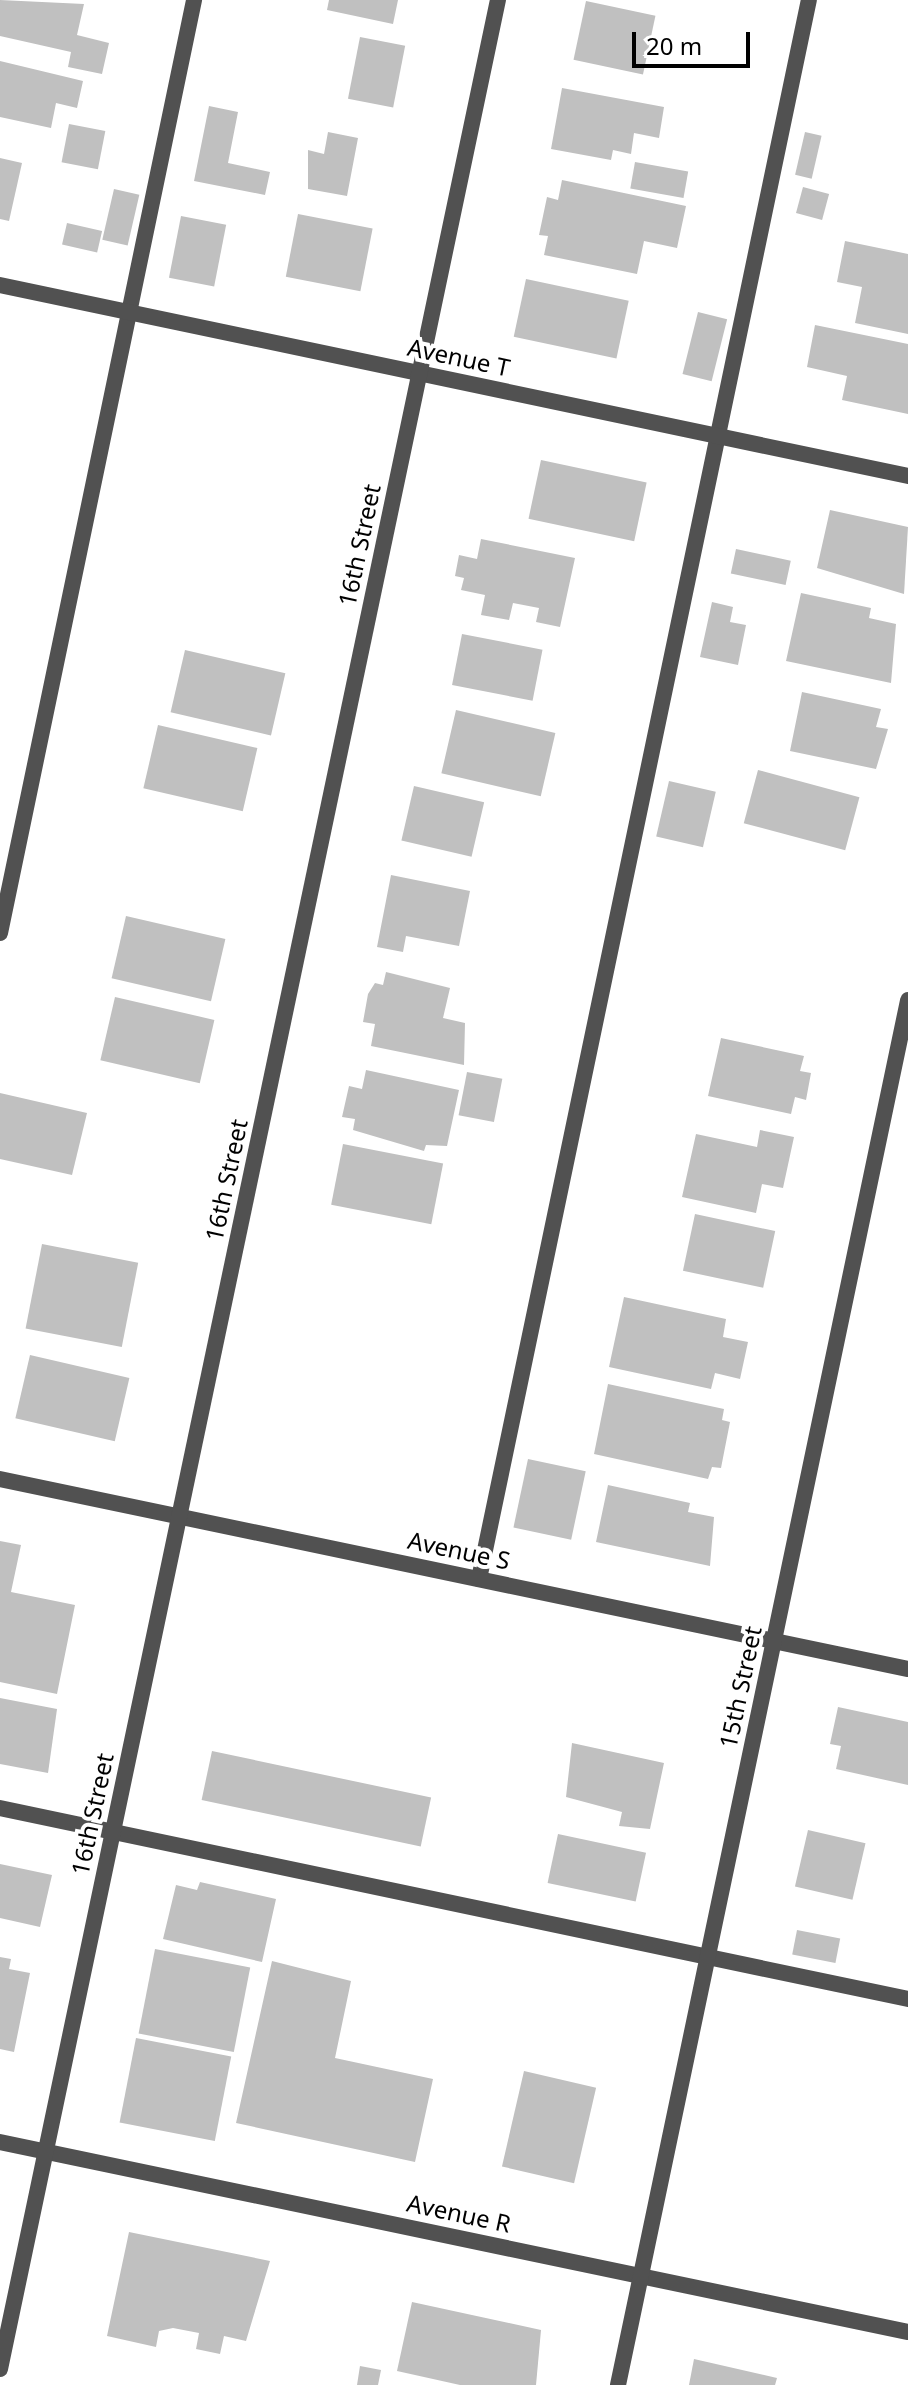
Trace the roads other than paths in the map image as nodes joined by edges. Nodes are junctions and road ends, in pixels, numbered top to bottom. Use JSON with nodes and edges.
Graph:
{"nodes":[{"id":1,"x":194,"y":0,"type":"edge"},
{"id":2,"x":498,"y":0,"type":"edge"},
{"id":3,"x":809,"y":0,"type":"edge"},
{"id":4,"x":0,"y":285,"type":"edge"},
{"id":5,"x":128,"y":312,"type":"junction"},
{"id":6,"x":420,"y":373,"type":"junction"},
{"id":7,"x":718,"y":436,"type":"junction"},
{"id":8,"x":908,"y":476,"type":"edge"},
{"id":9,"x":0,"y":933,"type":"edge"},
{"id":10,"x":908,"y":1000,"type":"edge"},
{"id":11,"x":0,"y":1479,"type":"edge"},
{"id":12,"x":179,"y":1517,"type":"junction"},
{"id":13,"x":479,"y":1579,"type":"junction"},
{"id":14,"x":774,"y":1641,"type":"junction"},
{"id":15,"x":908,"y":1669,"type":"edge"},
{"id":16,"x":0,"y":1808,"type":"edge"},
{"id":17,"x":113,"y":1830,"type":"junction"},
{"id":18,"x":708,"y":1956,"type":"junction"},
{"id":19,"x":908,"y":1999,"type":"edge"},
{"id":20,"x":0,"y":2142,"type":"edge"},
{"id":21,"x":46,"y":2152,"type":"junction"},
{"id":22,"x":641,"y":2276,"type":"junction"},
{"id":23,"x":908,"y":2332,"type":"edge"},
{"id":24,"x":0,"y":2369,"type":"edge"},
{"id":25,"x":618,"y":2385,"type":"edge"}],
"edges":[{"from":1,"to":5,"type":"street"},
{"from":2,"to":6,"type":"street","name":"16th Street"},
{"from":3,"to":7,"type":"street"},
{"from":4,"to":5,"type":"street","name":"Avenue T"},
{"from":5,"to":6,"type":"street","name":"Avenue T"},
{"from":5,"to":9,"type":"street"},
{"from":6,"to":7,"type":"street","name":"Avenue T"},
{"from":6,"to":12,"type":"street","name":"16th Street"},
{"from":7,"to":8,"type":"street","name":"Avenue T"},
{"from":7,"to":13,"type":"street"},
{"from":10,"to":14,"type":"street","name":"15th Street"},
{"from":11,"to":12,"type":"street","name":"Avenue S"},
{"from":12,"to":13,"type":"street","name":"Avenue S"},
{"from":12,"to":17,"type":"street","name":"16th Street"},
{"from":13,"to":14,"type":"street","name":"Avenue S"},
{"from":14,"to":15,"type":"street","name":"Avenue S"},
{"from":14,"to":18,"type":"street","name":"15th Street"},
{"from":16,"to":17,"type":"street"},
{"from":17,"to":18,"type":"street"},
{"from":17,"to":21,"type":"street","name":"16th Street"},
{"from":18,"to":19,"type":"street"},
{"from":18,"to":22,"type":"street","name":"15th Street"},
{"from":20,"to":21,"type":"street","name":"Avenue R"},
{"from":21,"to":22,"type":"street","name":"Avenue R"},
{"from":21,"to":24,"type":"street","name":"16th Street"},
{"from":22,"to":23,"type":"street","name":"Avenue R"},
{"from":22,"to":25,"type":"street","name":"15th Street"}]}
